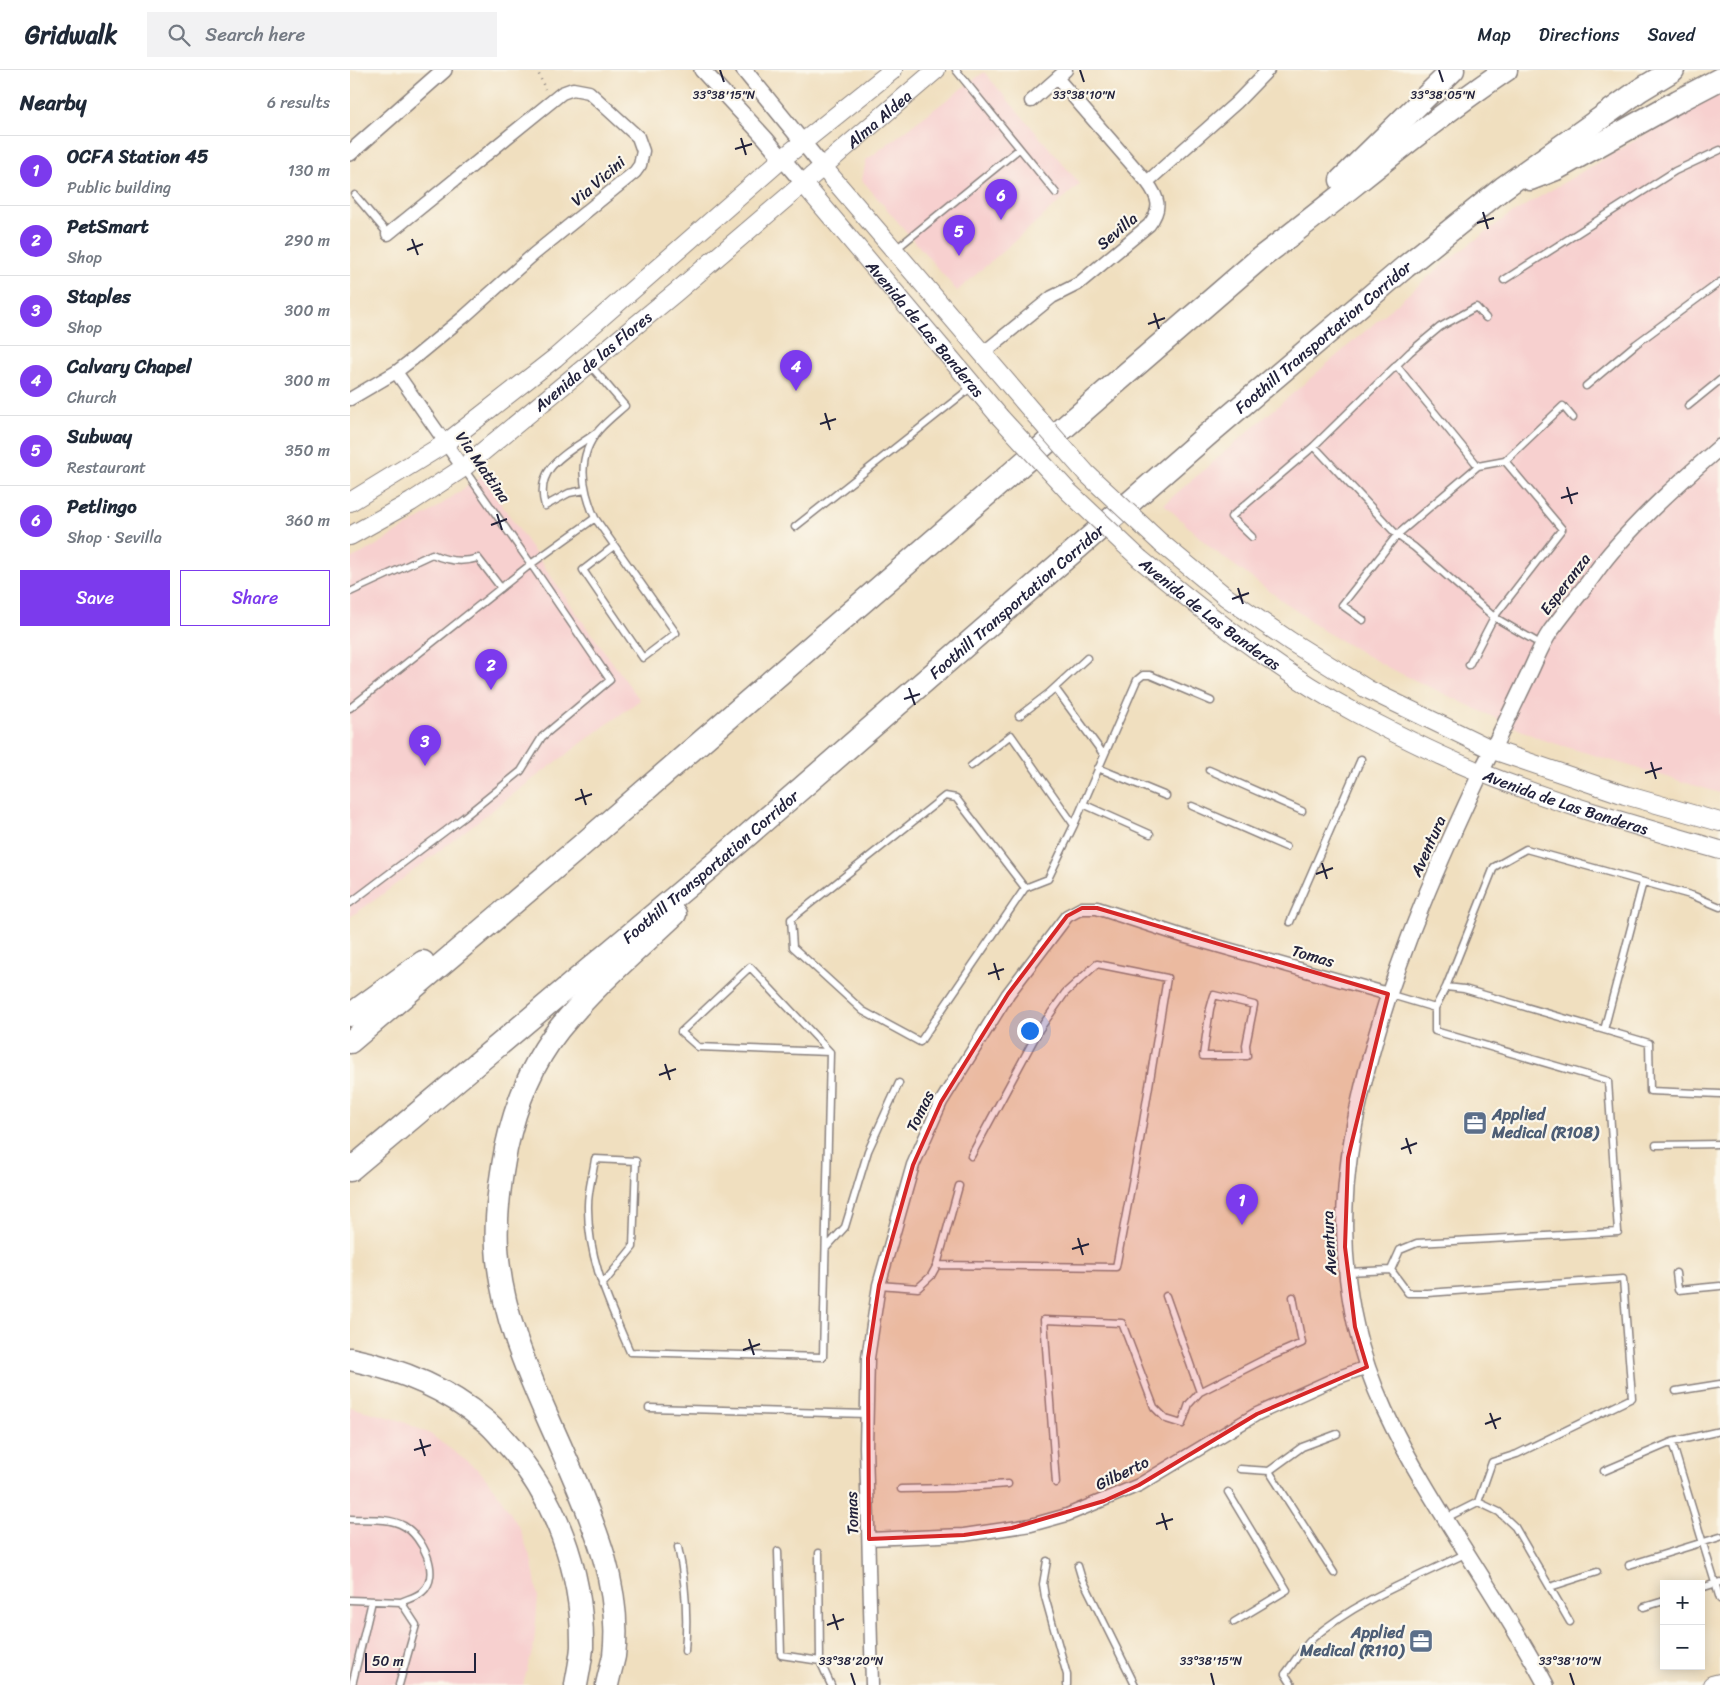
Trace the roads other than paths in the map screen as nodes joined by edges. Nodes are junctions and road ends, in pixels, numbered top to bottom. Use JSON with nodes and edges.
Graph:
{"nodes":[{"id":1,"x":444,"y":70,"type":"edge"},
{"id":2,"x":702,"y":70,"type":"edge"},
{"id":3,"x":744,"y":70,"type":"edge"},
{"id":4,"x":893,"y":70,"type":"edge"},
{"id":5,"x":936,"y":70,"type":"edge"},
{"id":6,"x":956,"y":70,"type":"edge"},
{"id":7,"x":1268,"y":70,"type":"edge"},
{"id":8,"x":1453,"y":70,"type":"edge"},
{"id":9,"x":1506,"y":70,"type":"edge"},
{"id":10,"x":1673,"y":70,"type":"edge"},
{"id":11,"x":1062,"y":74,"type":"edge"},
{"id":12,"x":1720,"y":79,"type":"edge"},
{"id":13,"x":1031,"y":101,"type":"dead end"},
{"id":14,"x":804,"y":142,"type":"junction"},
{"id":15,"x":1020,"y":149,"type":"junction"},
{"id":16,"x":1720,"y":150,"type":"edge"},
{"id":17,"x":350,"y":153,"type":"edge"},
{"id":18,"x":782,"y":159,"type":"junction"},
{"id":19,"x":823,"y":167,"type":"junction"},
{"id":20,"x":1147,"y":182,"type":"junction"},
{"id":21,"x":803,"y":184,"type":"junction"},
{"id":22,"x":1503,"y":188,"type":"junction"},
{"id":23,"x":1056,"y":193,"type":"dead end"},
{"id":24,"x":355,"y":195,"type":"dead end"},
{"id":25,"x":388,"y":234,"type":"joint"},
{"id":26,"x":894,"y":251,"type":"junction"},
{"id":27,"x":1260,"y":259,"type":"junction"},
{"id":28,"x":1504,"y":280,"type":"dead end"},
{"id":29,"x":1720,"y":282,"type":"edge"},
{"id":30,"x":1486,"y":318,"type":"dead end"},
{"id":31,"x":983,"y":353,"type":"junction"},
{"id":32,"x":589,"y":364,"type":"junction"},
{"id":33,"x":1396,"y":365,"type":"junction"},
{"id":34,"x":996,"y":369,"type":"junction"},
{"id":35,"x":396,"y":372,"type":"junction"},
{"id":36,"x":1720,"y":380,"type":"edge"},
{"id":37,"x":974,"y":385,"type":"junction"},
{"id":38,"x":1586,"y":386,"type":"dead end"},
{"id":39,"x":350,"y":399,"type":"edge"},
{"id":40,"x":1688,"y":406,"type":"dead end"},
{"id":41,"x":1573,"y":418,"type":"dead end"},
{"id":42,"x":598,"y":431,"type":"junction"},
{"id":43,"x":446,"y":443,"type":"junction"},
{"id":44,"x":1314,"y":446,"type":"junction"},
{"id":45,"x":1720,"y":446,"type":"edge"},
{"id":46,"x":1505,"y":461,"type":"junction"},
{"id":47,"x":1478,"y":466,"type":"junction"},
{"id":48,"x":463,"y":468,"type":"junction"},
{"id":49,"x":585,"y":490,"type":"junction"},
{"id":50,"x":350,"y":502,"type":"edge"},
{"id":51,"x":595,"y":518,"type":"junction"},
{"id":52,"x":795,"y":527,"type":"dead end"},
{"id":53,"x":1397,"y":535,"type":"junction"},
{"id":54,"x":350,"y":536,"type":"edge"},
{"id":55,"x":1252,"y":537,"type":"dead end"},
{"id":56,"x":614,"y":546,"type":"junction"},
{"id":57,"x":531,"y":564,"type":"junction"},
{"id":58,"x":501,"y":588,"type":"junction"},
{"id":59,"x":350,"y":592,"type":"edge"},
{"id":60,"x":1494,"y":617,"type":"junction"},
{"id":61,"x":1363,"y":620,"type":"dead end"},
{"id":62,"x":1543,"y":646,"type":"junction"},
{"id":63,"x":1087,"y":658,"type":"dead end"},
{"id":64,"x":1469,"y":665,"type":"dead end"},
{"id":65,"x":1054,"y":688,"type":"junction"},
{"id":66,"x":1211,"y":701,"type":"dead end"},
{"id":67,"x":350,"y":708,"type":"edge"},
{"id":68,"x":1020,"y":716,"type":"dead end"},
{"id":69,"x":1492,"y":750,"type":"junction"},
{"id":70,"x":1104,"y":755,"type":"junction"},
{"id":71,"x":1361,"y":758,"type":"dead end"},
{"id":72,"x":971,"y":766,"type":"dead end"},
{"id":73,"x":1098,"y":768,"type":"junction"},
{"id":74,"x":1209,"y":770,"type":"dead end"},
{"id":75,"x":1481,"y":773,"type":"junction"},
{"id":76,"x":1166,"y":796,"type":"dead end"},
{"id":77,"x":1083,"y":804,"type":"junction"},
{"id":78,"x":1192,"y":806,"type":"dead end"},
{"id":79,"x":1302,"y":811,"type":"dead end"},
{"id":80,"x":1720,"y":822,"type":"edge"},
{"id":81,"x":1074,"y":825,"type":"junction"},
{"id":82,"x":1150,"y":834,"type":"dead end"},
{"id":83,"x":582,"y":845,"type":"junction"},
{"id":84,"x":1286,"y":847,"type":"dead end"},
{"id":85,"x":1720,"y":850,"type":"edge"},
{"id":86,"x":719,"y":860,"type":"junction"},
{"id":87,"x":1643,"y":882,"type":"junction"},
{"id":88,"x":1024,"y":888,"type":"junction"},
{"id":89,"x":350,"y":903,"type":"edge"},
{"id":90,"x":1720,"y":907,"type":"edge"},
{"id":91,"x":1290,"y":922,"type":"dead end"},
{"id":92,"x":1446,"y":986,"type":"junction"},
{"id":93,"x":1388,"y":994,"type":"junction"},
{"id":94,"x":1254,"y":1005,"type":"joint"},
{"id":95,"x":1435,"y":1008,"type":"junction"},
{"id":96,"x":350,"y":1015,"type":"edge"},
{"id":97,"x":1604,"y":1030,"type":"junction"},
{"id":98,"x":350,"y":1042,"type":"edge"},
{"id":99,"x":830,"y":1052,"type":"junction"},
{"id":100,"x":899,"y":1083,"type":"dead end"},
{"id":101,"x":1720,"y":1094,"type":"edge"},
{"id":102,"x":1720,"y":1144,"type":"edge"},
{"id":103,"x":1656,"y":1145,"type":"dead end"},
{"id":104,"x":971,"y":1156,"type":"dead end"},
{"id":105,"x":350,"y":1170,"type":"edge"},
{"id":106,"x":959,"y":1186,"type":"dead end"},
{"id":107,"x":826,"y":1248,"type":"junction"},
{"id":108,"x":936,"y":1264,"type":"junction"},
{"id":109,"x":1391,"y":1270,"type":"junction"},
{"id":110,"x":1347,"y":1272,"type":"junction"},
{"id":111,"x":1676,"y":1273,"type":"dead end"},
{"id":112,"x":602,"y":1285,"type":"junction"},
{"id":113,"x":879,"y":1285,"type":"junction"},
{"id":114,"x":1720,"y":1286,"type":"edge"},
{"id":115,"x":1166,"y":1296,"type":"dead end"},
{"id":116,"x":1293,"y":1297,"type":"dead end"},
{"id":117,"x":350,"y":1359,"type":"edge"},
{"id":118,"x":1367,"y":1367,"type":"junction"},
{"id":119,"x":1720,"y":1384,"type":"edge"},
{"id":120,"x":1676,"y":1391,"type":"dead end"},
{"id":121,"x":1200,"y":1392,"type":"junction"},
{"id":122,"x":649,"y":1408,"type":"dead end"},
{"id":123,"x":867,"y":1414,"type":"junction"},
{"id":124,"x":1720,"y":1431,"type":"edge"},
{"id":125,"x":1337,"y":1434,"type":"dead end"},
{"id":126,"x":1672,"y":1442,"type":"junction"},
{"id":127,"x":1240,"y":1469,"type":"dead end"},
{"id":128,"x":1269,"y":1471,"type":"junction"},
{"id":129,"x":1604,"y":1471,"type":"dead end"},
{"id":130,"x":1056,"y":1483,"type":"dead end"},
{"id":131,"x":1008,"y":1484,"type":"dead end"},
{"id":132,"x":902,"y":1489,"type":"dead end"},
{"id":133,"x":1228,"y":1492,"type":"dead end"},
{"id":134,"x":1478,"y":1502,"type":"junction"},
{"id":135,"x":1445,"y":1518,"type":"junction"},
{"id":136,"x":350,"y":1519,"type":"edge"},
{"id":137,"x":1720,"y":1537,"type":"edge"},
{"id":138,"x":869,"y":1539,"type":"junction"},
{"id":139,"x":1703,"y":1542,"type":"junction"},
{"id":140,"x":678,"y":1547,"type":"dead end"},
{"id":141,"x":778,"y":1551,"type":"dead end"},
{"id":142,"x":819,"y":1553,"type":"dead end"},
{"id":143,"x":1467,"y":1553,"type":"junction"},
{"id":144,"x":1047,"y":1561,"type":"dead end"},
{"id":145,"x":1629,"y":1564,"type":"dead end"},
{"id":146,"x":1078,"y":1566,"type":"dead end"},
{"id":147,"x":1597,"y":1572,"type":"dead end"},
{"id":148,"x":1334,"y":1573,"type":"dead end"},
{"id":149,"x":1718,"y":1583,"type":"edge"},
{"id":150,"x":1550,"y":1587,"type":"junction"},
{"id":151,"x":1705,"y":1587,"type":"edge"},
{"id":152,"x":1720,"y":1599,"type":"edge"},
{"id":153,"x":350,"y":1600,"type":"edge"},
{"id":154,"x":372,"y":1601,"type":"junction"},
{"id":155,"x":401,"y":1602,"type":"junction"},
{"id":156,"x":1660,"y":1602,"type":"edge"},
{"id":157,"x":1644,"y":1607,"type":"dead end"},
{"id":158,"x":1234,"y":1622,"type":"dead end"},
{"id":159,"x":1570,"y":1622,"type":"dead end"},
{"id":160,"x":686,"y":1651,"type":"dead end"},
{"id":161,"x":820,"y":1661,"type":"junction"},
{"id":162,"x":1720,"y":1682,"type":"edge"},
{"id":163,"x":352,"y":1685,"type":"edge"},
{"id":164,"x":399,"y":1685,"type":"edge"},
{"id":165,"x":576,"y":1685,"type":"edge"},
{"id":166,"x":607,"y":1685,"type":"edge"},
{"id":167,"x":830,"y":1685,"type":"edge"},
{"id":168,"x":872,"y":1685,"type":"edge"},
{"id":169,"x":1067,"y":1685,"type":"edge"},
{"id":170,"x":1135,"y":1685,"type":"edge"},
{"id":171,"x":1292,"y":1685,"type":"edge"},
{"id":172,"x":1546,"y":1685,"type":"edge"},
{"id":173,"x":1712,"y":1685,"type":"edge"}],
"edges":[{"from":1,"to":17,"type":"street"},
{"from":2,"to":18,"type":"street","name":"Avenida de Las Banderas"},
{"from":3,"to":14,"type":"street","name":"Avenida de Las Banderas"},
{"from":4,"to":14,"type":"main road","name":"Alma Aldea"},
{"from":5,"to":19,"type":"main road","name":"Alma Aldea"},
{"from":6,"to":15,"type":"lane"},
{"from":7,"to":20,"type":"street"},
{"from":8,"to":27,"type":"highway"},
{"from":9,"to":27,"type":"highway"},
{"from":10,"to":22,"type":"highway","name":"Foothill Transportation Corridor"},
{"from":11,"to":13,"type":"street"},
{"from":11,"to":20,"type":"street","name":"Sevilla"},
{"from":12,"to":22,"type":"highway"},
{"from":14,"to":18,"type":"main road","name":"Avenida de las Flores"},
{"from":14,"to":19,"type":"street","name":"Avenida de Las Banderas"},
{"from":15,"to":23,"type":"lane"},
{"from":15,"to":26,"type":"lane"},
{"from":16,"to":28,"type":"lane"},
{"from":18,"to":21,"type":"street","name":"Avenida de Las Banderas"},
{"from":18,"to":43,"type":"main road","name":"Avenida de las Flores"},
{"from":19,"to":21,"type":"main road","name":"Avenida de las Flores"},
{"from":19,"to":26,"type":"main road","name":"Avenida de Las Banderas"},
{"from":20,"to":31,"type":"street","name":"Sevilla"},
{"from":21,"to":32,"type":"main road","name":"Avenida de las Flores"},
{"from":21,"to":37,"type":"main road","name":"Avenida de Las Banderas"},
{"from":22,"to":86,"type":"highway","name":"Foothill Transportation Corridor"},
{"from":24,"to":25,"type":"lane"},
{"from":25,"to":35,"type":"street","name":"Via Vicini"},
{"from":26,"to":31,"type":"main road","name":"Avenida de Las Banderas"},
{"from":27,"to":83,"type":"highway"},
{"from":29,"to":38,"type":"lane"},
{"from":30,"to":33,"type":"lane"},
{"from":31,"to":34,"type":"main road","name":"Avenida de Las Banderas"},
{"from":32,"to":42,"type":"lane"},
{"from":32,"to":48,"type":"main road","name":"Avenida de las Flores"},
{"from":33,"to":44,"type":"lane"},
{"from":33,"to":47,"type":"lane"},
{"from":34,"to":37,"type":"main road"},
{"from":34,"to":69,"type":"main road","name":"Avenida de Las Banderas","bridge":true},
{"from":35,"to":39,"type":"street","name":"Via Vicini"},
{"from":35,"to":43,"type":"street","name":"Via Mattina"},
{"from":36,"to":40,"type":"lane"},
{"from":37,"to":52,"type":"lane"},
{"from":37,"to":75,"type":"main road","name":"Avenida de Las Banderas","bridge":true},
{"from":41,"to":46,"type":"lane"},
{"from":42,"to":49,"type":"lane"},
{"from":42,"to":49,"type":"lane"},
{"from":43,"to":48,"type":"street","name":"Via Mattina"},
{"from":43,"to":50,"type":"main road","name":"Avenida de las Flores"},
{"from":44,"to":53,"type":"lane"},
{"from":44,"to":55,"type":"lane"},
{"from":45,"to":62,"type":"street","name":"Esperanza"},
{"from":46,"to":47,"type":"lane"},
{"from":46,"to":60,"type":"lane"},
{"from":47,"to":53,"type":"lane"},
{"from":48,"to":54,"type":"main road","name":"Avenida de las Flores"},
{"from":48,"to":57,"type":"lane","name":"Via Mattina"},
{"from":49,"to":51,"type":"lane"},
{"from":51,"to":56,"type":"lane"},
{"from":51,"to":57,"type":"lane"},
{"from":53,"to":60,"type":"lane"},
{"from":53,"to":61,"type":"lane"},
{"from":56,"to":56,"type":"lane"},
{"from":57,"to":58,"type":"lane"},
{"from":57,"to":89,"type":"lane","name":"Via Mattina"},
{"from":58,"to":59,"type":"lane"},
{"from":58,"to":67,"type":"lane"},
{"from":60,"to":62,"type":"lane"},
{"from":60,"to":64,"type":"lane"},
{"from":62,"to":69,"type":"street","name":"Esperanza"},
{"from":63,"to":65,"type":"lane"},
{"from":65,"to":68,"type":"lane"},
{"from":65,"to":70,"type":"lane"},
{"from":66,"to":70,"type":"lane"},
{"from":69,"to":75,"type":"street","name":"Esperanza"},
{"from":69,"to":80,"type":"main road","name":"Avenida de Las Banderas"},
{"from":70,"to":73,"type":"lane"},
{"from":71,"to":91,"type":"lane"},
{"from":72,"to":81,"type":"lane"},
{"from":73,"to":76,"type":"lane"},
{"from":73,"to":77,"type":"lane"},
{"from":74,"to":79,"type":"lane"},
{"from":75,"to":85,"type":"main road","name":"Avenida de Las Banderas"},
{"from":75,"to":93,"type":"street","name":"Aventura"},
{"from":77,"to":81,"type":"lane"},
{"from":77,"to":82,"type":"lane"},
{"from":78,"to":84,"type":"lane"},
{"from":81,"to":88,"type":"lane"},
{"from":83,"to":96,"type":"highway"},
{"from":83,"to":98,"type":"highway"},
{"from":86,"to":105,"type":"highway","name":"Foothill Transportation Corridor"},
{"from":86,"to":166,"type":"highway"},
{"from":87,"to":90,"type":"lane"},
{"from":87,"to":92,"type":"lane"},
{"from":87,"to":97,"type":"lane"},
{"from":88,"to":88,"type":"lane"},
{"from":92,"to":95,"type":"lane"},
{"from":92,"to":97,"type":"lane"},
{"from":93,"to":95,"type":"lane"},
{"from":93,"to":110,"type":"street","name":"Aventura"},
{"from":93,"to":113,"type":"street","name":"Tomas"},
{"from":94,"to":94,"type":"lane"},
{"from":95,"to":109,"type":"lane"},
{"from":97,"to":101,"type":"lane"},
{"from":99,"to":99,"type":"lane"},
{"from":99,"to":107,"type":"lane"},
{"from":100,"to":107,"type":"lane"},
{"from":102,"to":103,"type":"lane"},
{"from":104,"to":108,"type":"lane"},
{"from":106,"to":108,"type":"lane"},
{"from":107,"to":112,"type":"lane"},
{"from":108,"to":113,"type":"lane"},
{"from":109,"to":110,"type":"lane"},
{"from":109,"to":134,"type":"lane"},
{"from":110,"to":118,"type":"street","name":"Aventura"},
{"from":111,"to":114,"type":"lane"},
{"from":112,"to":112,"type":"lane"},
{"from":113,"to":123,"type":"street","name":"Tomas"},
{"from":115,"to":121,"type":"lane"},
{"from":116,"to":121,"type":"lane"},
{"from":117,"to":165,"type":"highway"},
{"from":118,"to":135,"type":"street","name":"Aventura"},
{"from":118,"to":138,"type":"street","name":"Gilberto"},
{"from":119,"to":120,"type":"lane"},
{"from":121,"to":130,"type":"lane"},
{"from":122,"to":123,"type":"lane"},
{"from":123,"to":138,"type":"street","name":"Tomas"},
{"from":124,"to":126,"type":"lane"},
{"from":125,"to":128,"type":"lane"},
{"from":126,"to":129,"type":"lane"},
{"from":126,"to":139,"type":"lane"},
{"from":127,"to":128,"type":"lane"},
{"from":128,"to":148,"type":"lane"},
{"from":131,"to":132,"type":"lane"},
{"from":133,"to":158,"type":"lane"},
{"from":134,"to":135,"type":"lane"},
{"from":134,"to":150,"type":"lane"},
{"from":135,"to":143,"type":"street","name":"Aventura"},
{"from":136,"to":155,"type":"lane"},
{"from":137,"to":139,"type":"lane"},
{"from":138,"to":168,"type":"street","name":"Tomas"},
{"from":139,"to":145,"type":"lane"},
{"from":139,"to":149,"type":"lane"},
{"from":140,"to":160,"type":"lane"},
{"from":141,"to":161,"type":"lane"},
{"from":142,"to":161,"type":"lane"},
{"from":143,"to":171,"type":"lane"},
{"from":143,"to":172,"type":"street","name":"Aventura"},
{"from":144,"to":169,"type":"lane"},
{"from":146,"to":170,"type":"lane"},
{"from":147,"to":150,"type":"lane"},
{"from":149,"to":151,"type":"lane"},
{"from":149,"to":152,"type":"lane"},
{"from":150,"to":159,"type":"lane"},
{"from":153,"to":154,"type":"lane"},
{"from":154,"to":155,"type":"lane"},
{"from":154,"to":163,"type":"lane"},
{"from":155,"to":164,"type":"lane"},
{"from":156,"to":157,"type":"lane"},
{"from":161,"to":167,"type":"lane"},
{"from":162,"to":173,"type":"main road"}]}
